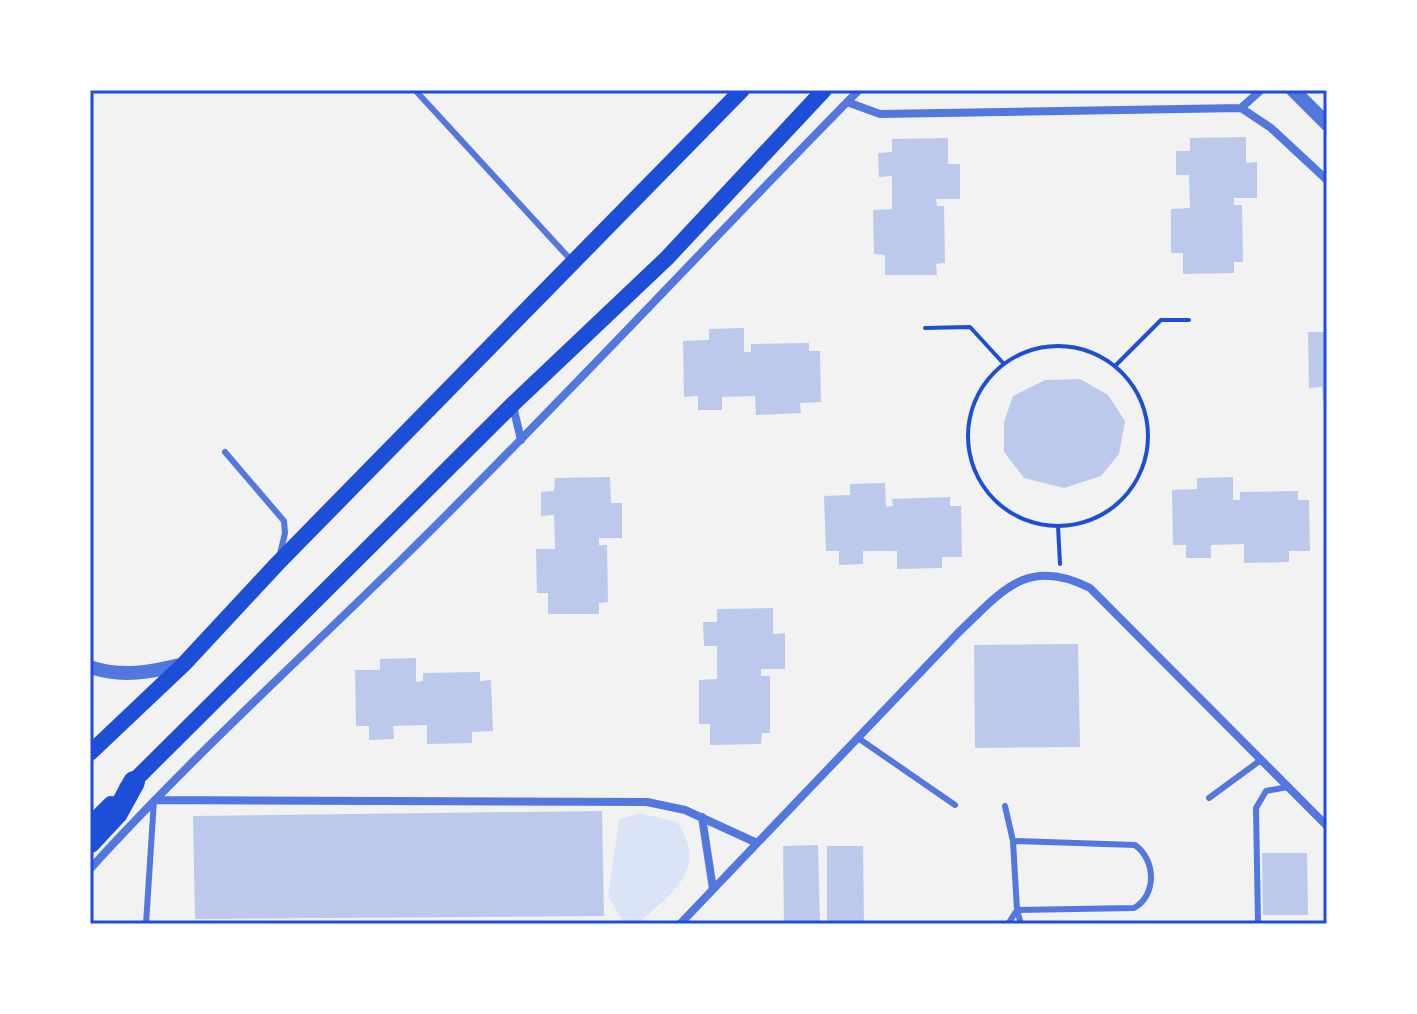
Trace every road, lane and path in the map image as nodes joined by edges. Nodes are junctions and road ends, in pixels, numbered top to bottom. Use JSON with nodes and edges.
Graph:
{"nodes":[{"id":1,"x":415,"y":90,"type":"edge"},
{"id":2,"x":742,"y":90,"type":"edge"},
{"id":3,"x":824,"y":90,"type":"edge"},
{"id":4,"x":859,"y":90,"type":"edge"},
{"id":5,"x":1261,"y":90,"type":"edge"},
{"id":6,"x":1293,"y":90,"type":"edge"},
{"id":7,"x":847,"y":102,"type":"junction"},
{"id":8,"x":1241,"y":108,"type":"junction"},
{"id":9,"x":1327,"y":124,"type":"edge"},
{"id":10,"x":1327,"y":180,"type":"edge"},
{"id":11,"x":573,"y":262,"type":"junction"},
{"id":12,"x":1189,"y":320,"type":"dead end"},
{"id":13,"x":925,"y":328,"type":"dead end"},
{"id":14,"x":1004,"y":364,"type":"junction"},
{"id":15,"x":1115,"y":366,"type":"junction"},
{"id":16,"x":513,"y":404,"type":"junction"},
{"id":17,"x":521,"y":440,"type":"junction"},
{"id":18,"x":225,"y":452,"type":"dead end"},
{"id":19,"x":1058,"y":526,"type":"junction"},
{"id":20,"x":277,"y":564,"type":"junction"},
{"id":21,"x":1061,"y":576,"type":"junction"},
{"id":22,"x":184,"y":664,"type":"junction"},
{"id":23,"x":90,"y":667,"type":"edge"},
{"id":24,"x":858,"y":738,"type":"junction"},
{"id":25,"x":90,"y":753,"type":"edge"},
{"id":26,"x":1264,"y":762,"type":"junction"},
{"id":27,"x":134,"y":782,"type":"junction"},
{"id":28,"x":1288,"y":787,"type":"junction"},
{"id":29,"x":1209,"y":798,"type":"dead end"},
{"id":30,"x":154,"y":800,"type":"junction"},
{"id":31,"x":955,"y":805,"type":"dead end"},
{"id":32,"x":1005,"y":806,"type":"dead end"},
{"id":33,"x":702,"y":817,"type":"junction"},
{"id":34,"x":90,"y":825,"type":"edge"},
{"id":35,"x":1327,"y":826,"type":"edge"},
{"id":36,"x":1013,"y":841,"type":"junction"},
{"id":37,"x":90,"y":842,"type":"edge"},
{"id":38,"x":757,"y":843,"type":"junction"},
{"id":39,"x":90,"y":869,"type":"edge"},
{"id":40,"x":713,"y":889,"type":"junction"},
{"id":41,"x":1017,"y":910,"type":"junction"},
{"id":42,"x":146,"y":924,"type":"edge"},
{"id":43,"x":680,"y":924,"type":"edge"},
{"id":44,"x":1008,"y":924,"type":"edge"},
{"id":45,"x":1021,"y":924,"type":"edge"},
{"id":46,"x":1258,"y":924,"type":"edge"}],
"edges":[{"from":1,"to":11,"type":"lane"},
{"from":2,"to":11,"type":"main road"},
{"from":3,"to":16,"type":"main road"},
{"from":4,"to":7,"type":"street"},
{"from":5,"to":8,"type":"street"},
{"from":6,"to":9,"type":"street"},
{"from":7,"to":8,"type":"street"},
{"from":7,"to":17,"type":"street"},
{"from":8,"to":10,"type":"street"},
{"from":11,"to":20,"type":"main road"},
{"from":12,"to":15,"type":"path"},
{"from":13,"to":14,"type":"path"},
{"from":14,"to":15,"type":"path"},
{"from":14,"to":19,"type":"path"},
{"from":15,"to":19,"type":"path"},
{"from":16,"to":17,"type":"street"},
{"from":16,"to":27,"type":"main road"},
{"from":17,"to":30,"type":"street"},
{"from":18,"to":20,"type":"lane"},
{"from":19,"to":21,"type":"path"},
{"from":20,"to":22,"type":"main road"},
{"from":21,"to":24,"type":"street"},
{"from":21,"to":26,"type":"street"},
{"from":22,"to":23,"type":"street"},
{"from":22,"to":25,"type":"main road"},
{"from":24,"to":31,"type":"lane"},
{"from":24,"to":38,"type":"street"},
{"from":26,"to":28,"type":"street"},
{"from":26,"to":29,"type":"lane"},
{"from":27,"to":34,"type":"main road"},
{"from":27,"to":37,"type":"highway"},
{"from":28,"to":35,"type":"street"},
{"from":28,"to":46,"type":"lane"},
{"from":30,"to":33,"type":"street"},
{"from":30,"to":39,"type":"street"},
{"from":30,"to":42,"type":"lane"},
{"from":32,"to":36,"type":"lane"},
{"from":33,"to":38,"type":"street"},
{"from":33,"to":40,"type":"street"},
{"from":36,"to":41,"type":"lane"},
{"from":36,"to":41,"type":"lane"},
{"from":38,"to":40,"type":"street"},
{"from":40,"to":43,"type":"street"},
{"from":41,"to":44,"type":"lane"},
{"from":41,"to":45,"type":"lane"}]}
